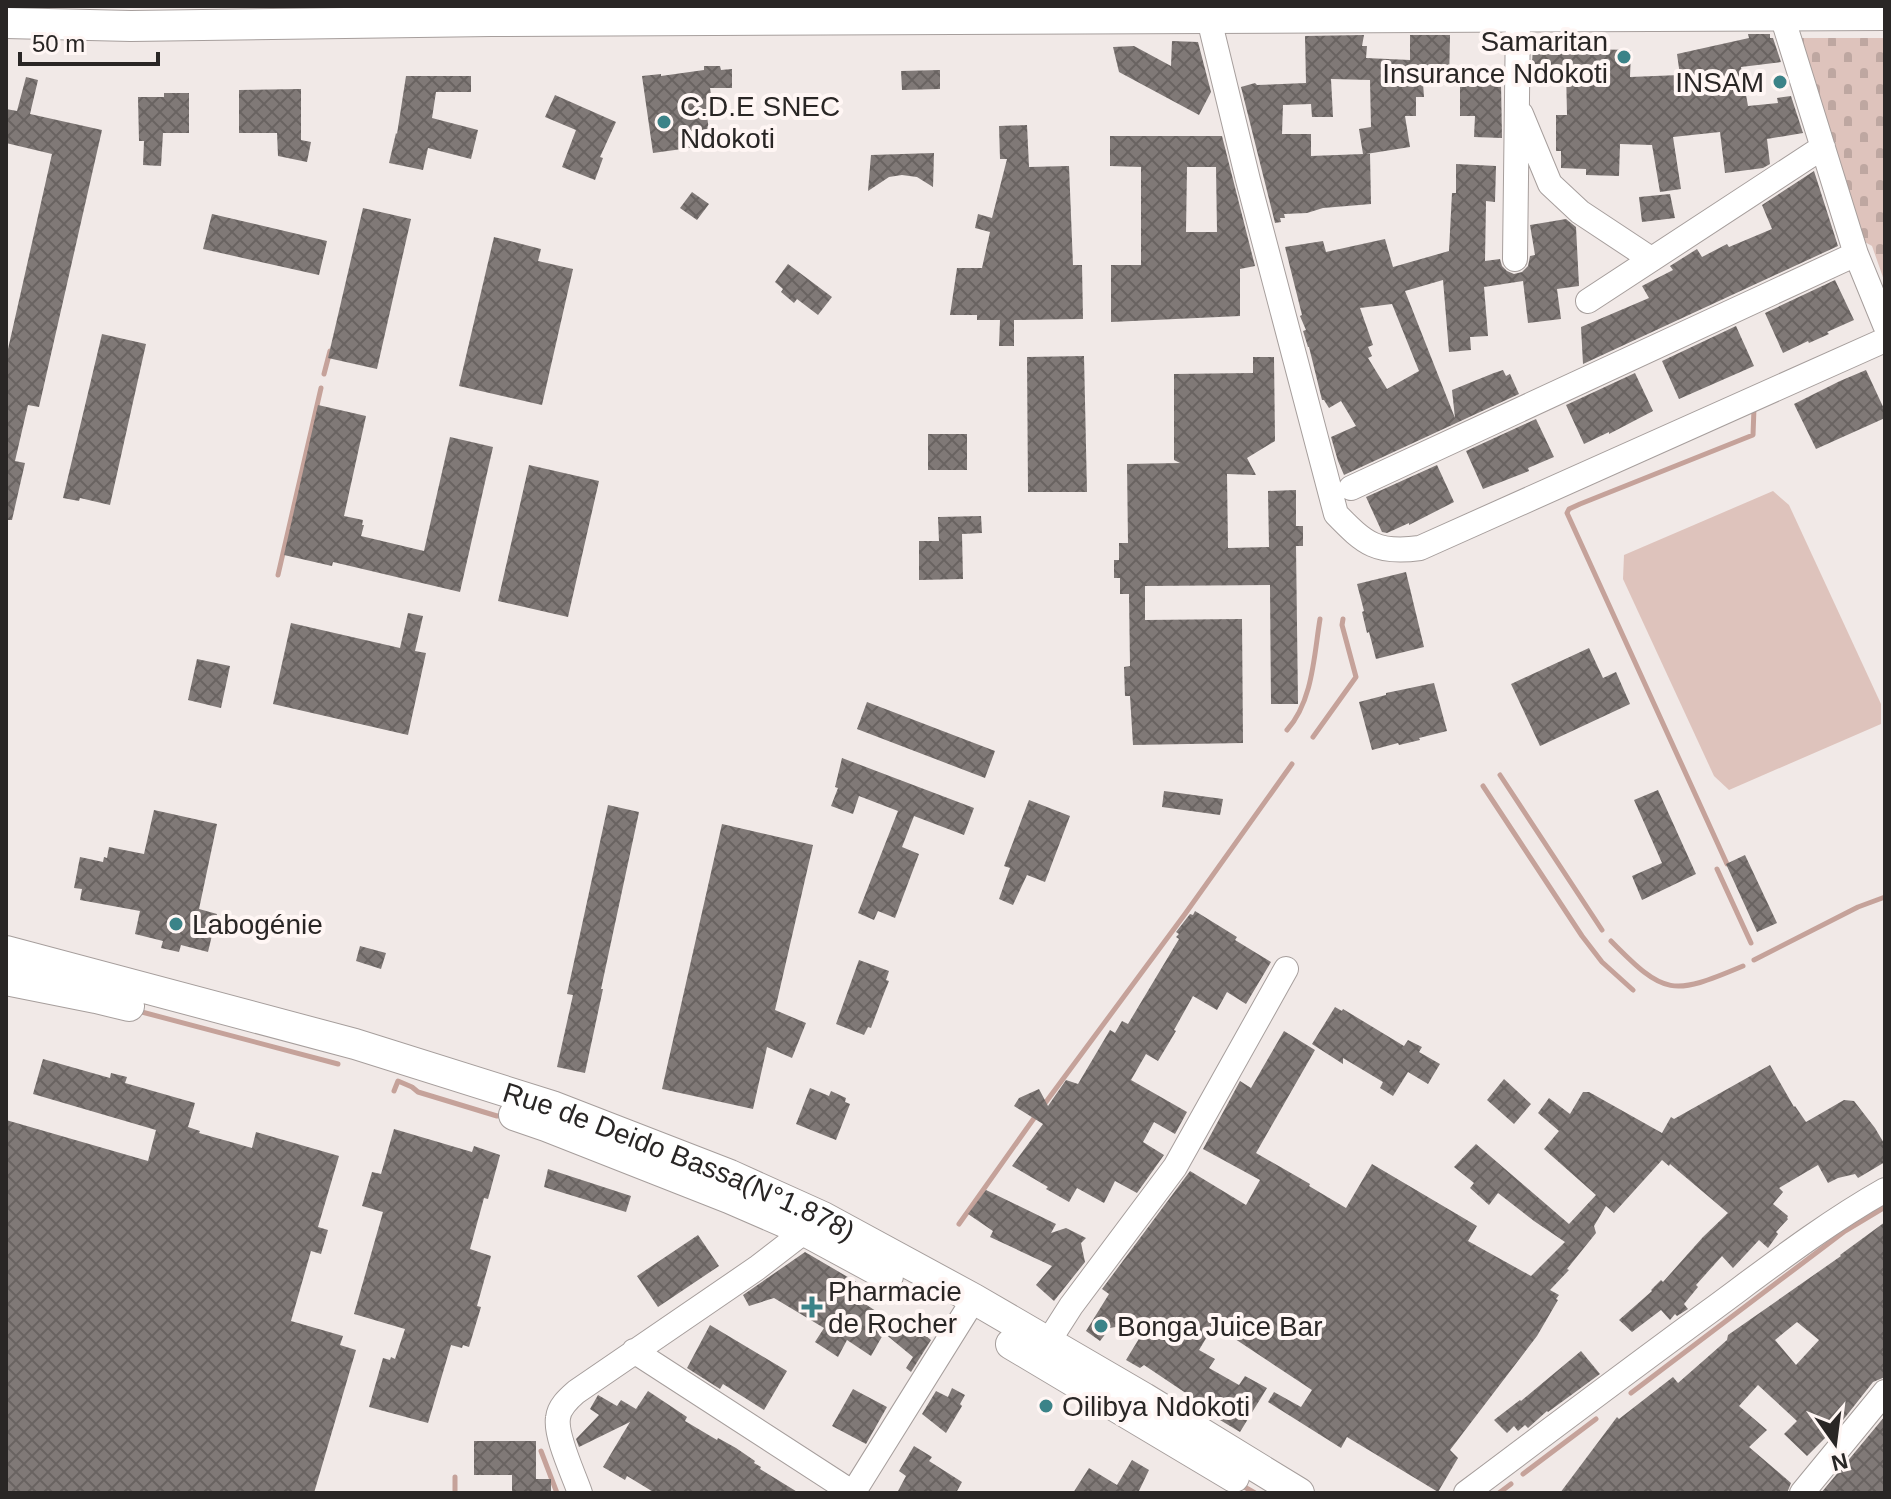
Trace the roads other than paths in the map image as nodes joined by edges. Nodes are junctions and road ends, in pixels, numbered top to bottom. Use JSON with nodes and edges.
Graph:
{"nodes":[{"id":1,"x":1007,"y":12,"type":"edge"},
{"id":2,"x":1208,"y":12,"type":"edge"},
{"id":3,"x":1885,"y":15,"type":"edge"},
{"id":4,"x":1782,"y":16,"type":"junction"},
{"id":5,"x":1518,"y":17,"type":"junction"},
{"id":6,"x":6,"y":23,"type":"edge"},
{"id":7,"x":1517,"y":105,"type":"junction"},
{"id":8,"x":1823,"y":147,"type":"junction"},
{"id":9,"x":1853,"y":244,"type":"junction"},
{"id":10,"x":1515,"y":259,"type":"dead end"},
{"id":11,"x":1651,"y":259,"type":"junction"},
{"id":12,"x":1885,"y":287,"type":"edge"},
{"id":13,"x":1588,"y":301,"type":"dead end"},
{"id":14,"x":1885,"y":325,"type":"edge"},
{"id":15,"x":1885,"y":340,"type":"edge"},
{"id":16,"x":1351,"y":488,"type":"dead end"},
{"id":17,"x":6,"y":951,"type":"edge"},
{"id":18,"x":1286,"y":969,"type":"dead end"},
{"id":19,"x":6,"y":980,"type":"edge"},
{"id":20,"x":1885,"y":1190,"type":"edge"},
{"id":21,"x":805,"y":1231,"type":"junction"},
{"id":22,"x":969,"y":1307,"type":"junction"},
{"id":23,"x":1048,"y":1342,"type":"junction"},
{"id":24,"x":634,"y":1351,"type":"junction"},
{"id":25,"x":1885,"y":1392,"type":"edge"},
{"id":26,"x":581,"y":1491,"type":"edge"},
{"id":27,"x":853,"y":1493,"type":"edge"},
{"id":28,"x":1261,"y":1493,"type":"edge"},
{"id":29,"x":1299,"y":1493,"type":"edge"},
{"id":30,"x":1466,"y":1493,"type":"edge"},
{"id":31,"x":1802,"y":1493,"type":"edge"}],
"edges":[{"from":1,"to":2,"type":"main road"},
{"from":1,"to":6,"type":"main road"},
{"from":2,"to":5,"type":"main road"},
{"from":2,"to":15,"type":"street"},
{"from":3,"to":4,"type":"main road"},
{"from":4,"to":5,"type":"main road"},
{"from":4,"to":8,"type":"street"},
{"from":5,"to":7,"type":"street"},
{"from":7,"to":10,"type":"street"},
{"from":7,"to":11,"type":"street"},
{"from":8,"to":9,"type":"street"},
{"from":8,"to":11,"type":"street"},
{"from":9,"to":12,"type":"street"},
{"from":9,"to":14,"type":"street"},
{"from":9,"to":16,"type":"street"},
{"from":11,"to":13,"type":"street"},
{"from":17,"to":22,"type":"main road","name":"Rue de Deido Bassa(N°1.878)"},
{"from":18,"to":23,"type":"street"},
{"from":19,"to":21,"type":"main road"},
{"from":20,"to":30,"type":"street"},
{"from":21,"to":22,"type":"main road"},
{"from":21,"to":24,"type":"street"},
{"from":22,"to":23,"type":"main road","name":"Rue de Deido Bassa(N°1.878)"},
{"from":22,"to":27,"type":"street"},
{"from":22,"to":28,"type":"main road"},
{"from":23,"to":29,"type":"main road","name":"Rue de Deido Bassa(N°1.878)"},
{"from":24,"to":26,"type":"street"},
{"from":24,"to":27,"type":"street"},
{"from":25,"to":31,"type":"street"}]}
